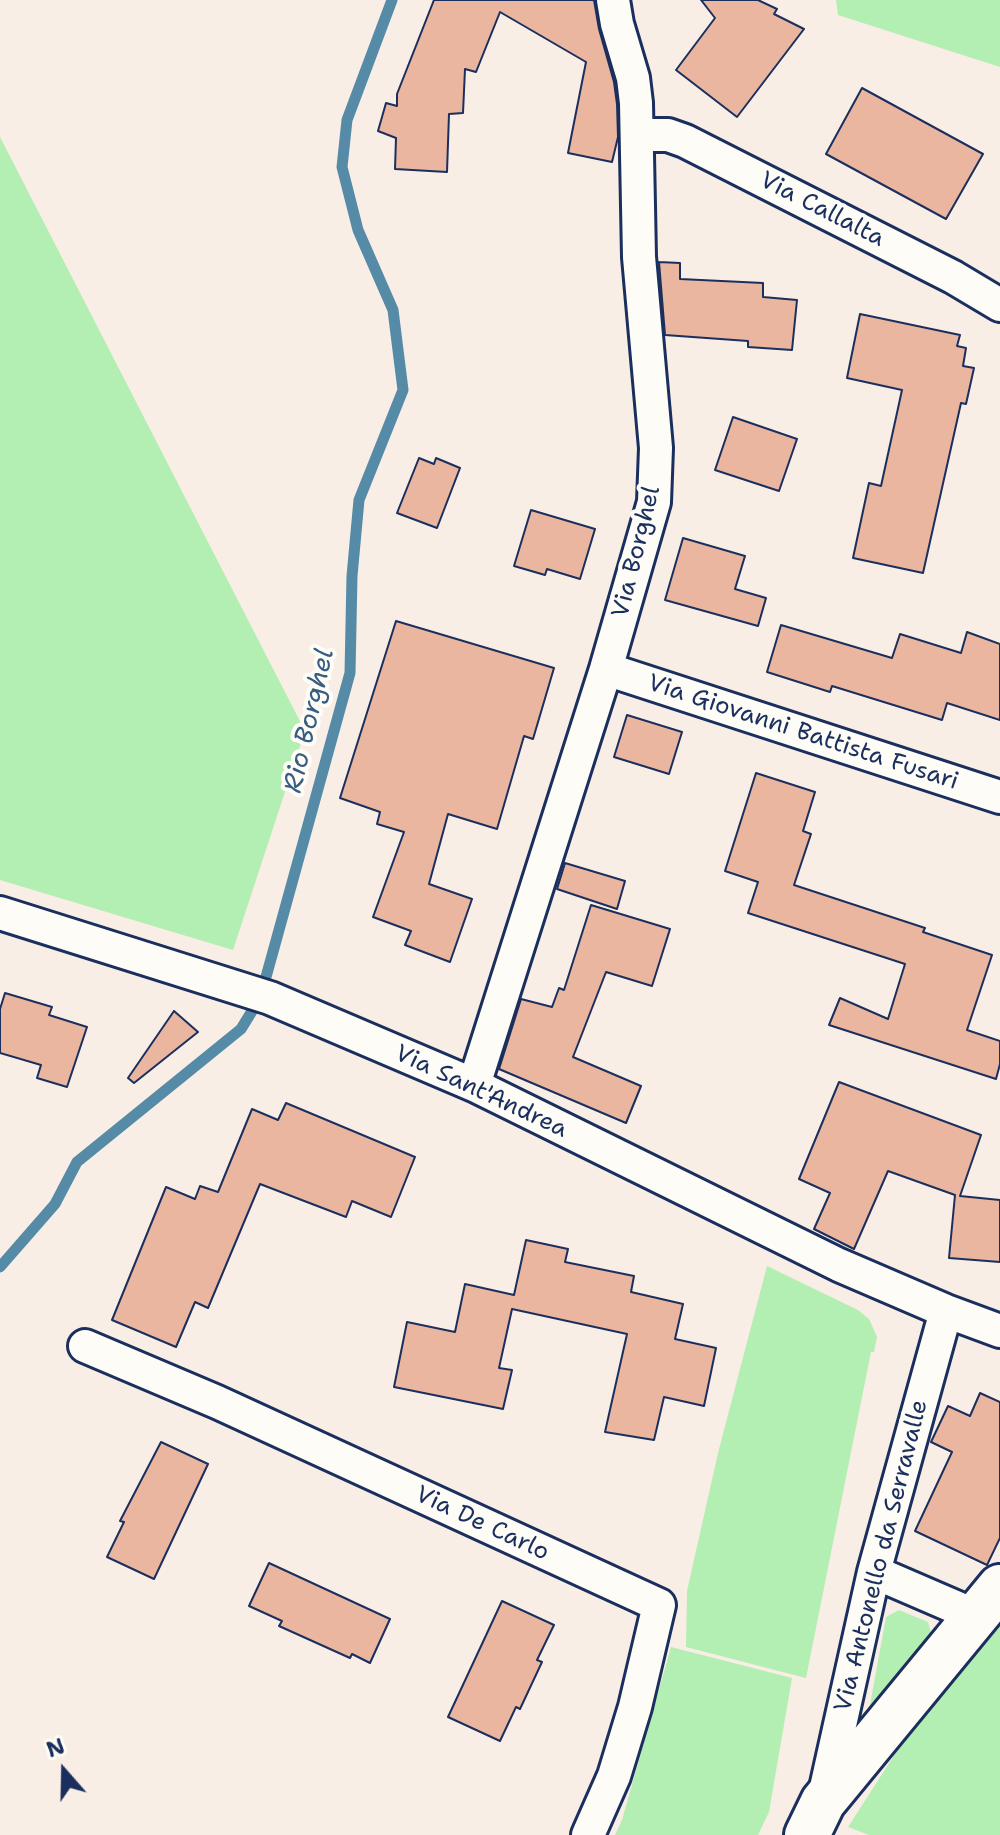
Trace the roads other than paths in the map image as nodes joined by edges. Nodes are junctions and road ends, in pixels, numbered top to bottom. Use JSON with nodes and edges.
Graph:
{"nodes":[{"id":1,"x":613,"y":0,"type":"edge"},
{"id":2,"x":638,"y":135,"type":"junction"},
{"id":3,"x":1000,"y":305,"type":"edge"},
{"id":4,"x":606,"y":669,"type":"junction"},
{"id":5,"x":1000,"y":797,"type":"edge"},
{"id":6,"x":0,"y":913,"type":"edge"},
{"id":7,"x":474,"y":1085,"type":"junction"},
{"id":8,"x":946,"y":1311,"type":"junction"},
{"id":9,"x":1000,"y":1331,"type":"edge"},
{"id":10,"x":85,"y":1346,"type":"dead end"},
{"id":11,"x":874,"y":1572,"type":"junction"},
{"id":12,"x":988,"y":1602,"type":"edge"},
{"id":13,"x":815,"y":1819,"type":"edge"},
{"id":14,"x":588,"y":1835,"type":"edge"}],
"edges":[{"from":1,"to":2,"type":"street","name":"Via Borghel"},
{"from":2,"to":3,"type":"street","name":"Via Callalta"},
{"from":2,"to":4,"type":"street","name":"Via Borghel"},
{"from":4,"to":5,"type":"street","name":"Via Giovanni Battista Fusari"},
{"from":4,"to":7,"type":"street","name":"Via Borghel"},
{"from":6,"to":7,"type":"street","name":"Via Sant'Andrea"},
{"from":7,"to":8,"type":"street","name":"Via Sant'Andrea"},
{"from":8,"to":9,"type":"street","name":"Via Sant'Andrea"},
{"from":8,"to":11,"type":"street","name":"Via Antonello da Serravalle"},
{"from":10,"to":14,"type":"street","name":"Via De Carlo"},
{"from":11,"to":12,"type":"street"},
{"from":11,"to":13,"type":"street","name":"Via Antonello da Serravalle"},
{"from":12,"to":13,"type":"street","name":"Via Antonello da Serravalle"}]}
